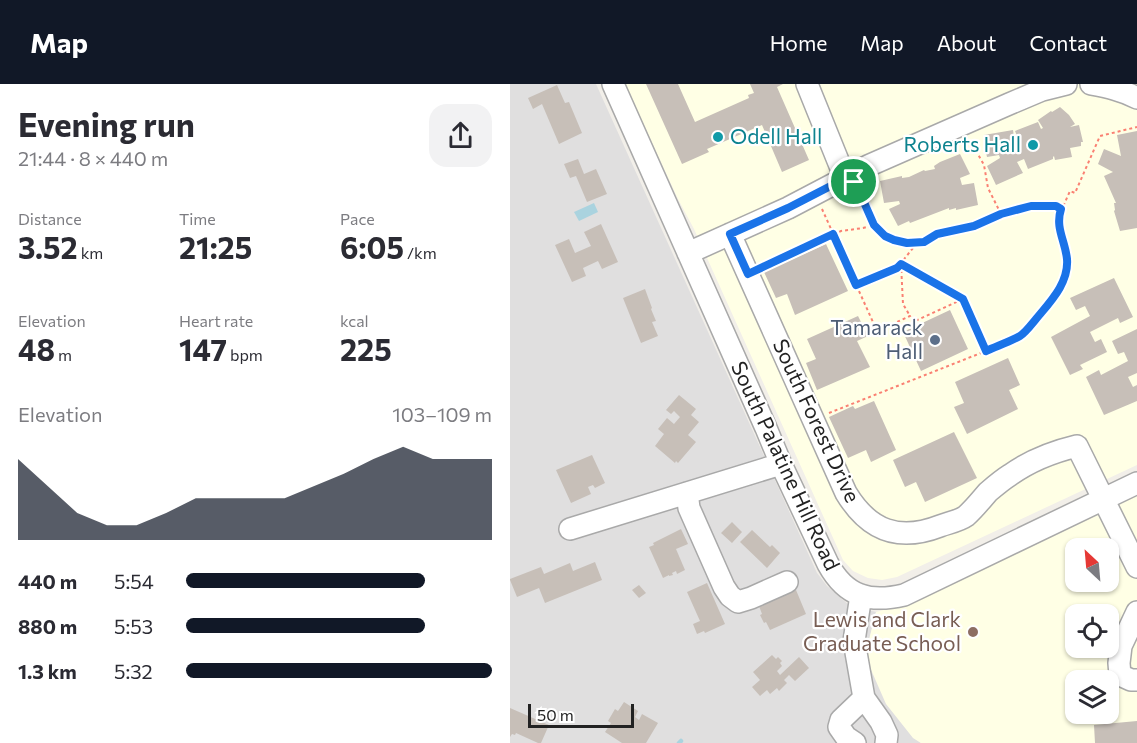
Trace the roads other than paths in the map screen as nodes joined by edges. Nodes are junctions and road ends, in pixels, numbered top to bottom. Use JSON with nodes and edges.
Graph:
{"nodes":[{"id":1,"x":613,"y":84,"type":"edge"},
{"id":2,"x":807,"y":84,"type":"edge"},
{"id":3,"x":1066,"y":84,"type":"edge"},
{"id":4,"x":1091,"y":84,"type":"edge"},
{"id":5,"x":1137,"y":98,"type":"edge"},
{"id":6,"x":848,"y":177,"type":"junction"},
{"id":7,"x":730,"y":234,"type":"junction"},
{"id":8,"x":688,"y":253,"type":"junction"},
{"id":9,"x":781,"y":464,"type":"junction"},
{"id":10,"x":1137,"y":483,"type":"edge"},
{"id":11,"x":687,"y":493,"type":"junction"},
{"id":12,"x":1104,"y":499,"type":"junction"},
{"id":13,"x":570,"y":529,"type":"dead end"},
{"id":14,"x":1137,"y":567,"type":"edge"},
{"id":15,"x":788,"y":582,"type":"dead end"},
{"id":16,"x":861,"y":595,"type":"junction"},
{"id":17,"x":1137,"y":612,"type":"edge"},
{"id":18,"x":1129,"y":678,"type":"edge"},
{"id":19,"x":864,"y":698,"type":"junction"},
{"id":20,"x":855,"y":743,"type":"edge"},
{"id":21,"x":886,"y":743,"type":"edge"}],
"edges":[{"from":1,"to":8,"type":"street","name":"South Palatine Hill Road"},
{"from":2,"to":6,"type":"street"},
{"from":3,"to":6,"type":"street"},
{"from":4,"to":5,"type":"street"},
{"from":6,"to":7,"type":"street"},
{"from":7,"to":8,"type":"street"},
{"from":7,"to":12,"type":"street","name":"South Forest Drive"},
{"from":8,"to":9,"type":"street","name":"South Palatine Hill Road"},
{"from":9,"to":11,"type":"street"},
{"from":9,"to":16,"type":"street","name":"South Palatine Hill Road"},
{"from":10,"to":12,"type":"street","name":"South Palatine Hill Road"},
{"from":11,"to":13,"type":"street"},
{"from":11,"to":15,"type":"street"},
{"from":12,"to":14,"type":"street"},
{"from":12,"to":16,"type":"street","name":"South Palatine Hill Road"},
{"from":16,"to":19,"type":"street"},
{"from":17,"to":18,"type":"street"},
{"from":19,"to":20,"type":"street"},
{"from":19,"to":21,"type":"street"}]}
